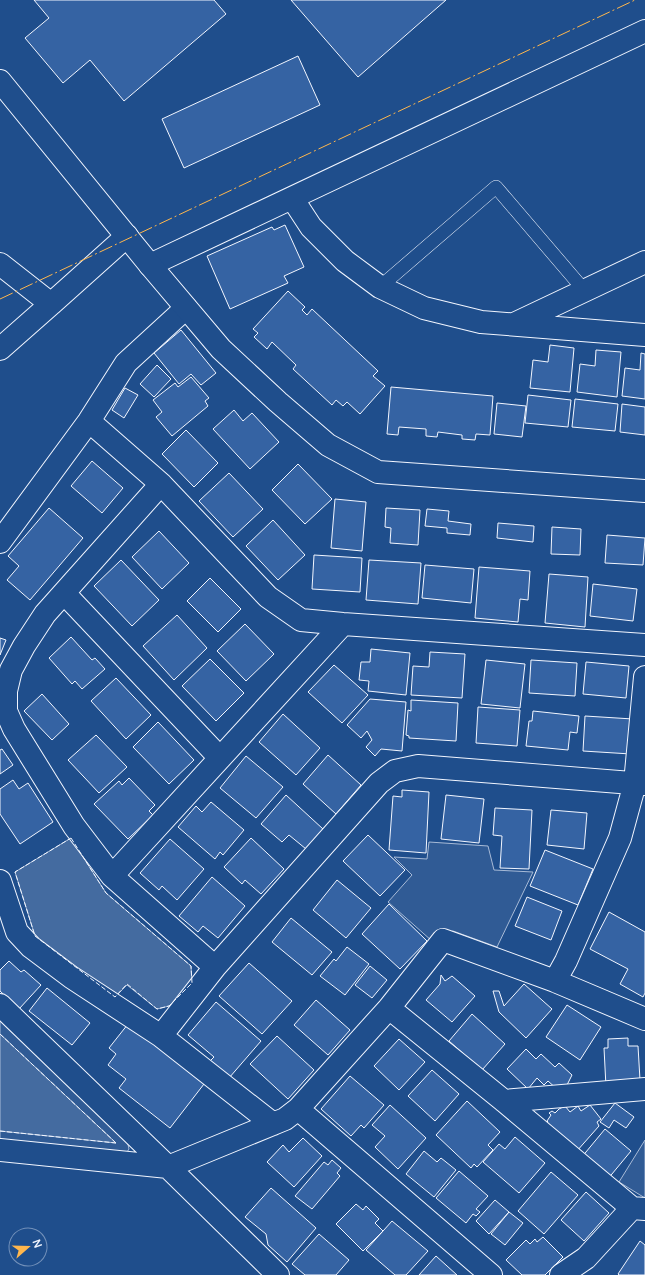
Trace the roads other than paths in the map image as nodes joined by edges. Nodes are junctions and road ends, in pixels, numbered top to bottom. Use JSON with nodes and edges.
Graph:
{"nodes":[{"id":1,"x":645,"y":31,"type":"edge"},
{"id":2,"x":0,"y":81,"type":"edge"},
{"id":3,"x":292,"y":198,"type":"junction"},
{"id":4,"x":127,"y":236,"type":"junction"},
{"id":5,"x":645,"y":262,"type":"edge"},
{"id":6,"x":0,"y":264,"type":"edge"},
{"id":7,"x":150,"y":265,"type":"junction"},
{"id":8,"x":380,"y":287,"type":"junction"},
{"id":9,"x":584,"y":290,"type":"junction"},
{"id":10,"x":51,"y":304,"type":"junction"},
{"id":11,"x":186,"y":308,"type":"junction"},
{"id":12,"x":513,"y":324,"type":"junction"},
{"id":13,"x":645,"y":335,"type":"edge"},
{"id":14,"x":0,"y":349,"type":"edge"},
{"id":15,"x":89,"y":421,"type":"junction"},
{"id":16,"x":161,"y":484,"type":"junction"},
{"id":17,"x":645,"y":491,"type":"edge"},
{"id":18,"x":0,"y":542,"type":"edge"},
{"id":19,"x":64,"y":594,"type":"junction"},
{"id":20,"x":343,"y":624,"type":"junction"},
{"id":21,"x":645,"y":645,"type":"edge"},
{"id":22,"x":645,"y":677,"type":"edge"},
{"id":23,"x":220,"y":758,"type":"junction"},
{"id":24,"x":640,"y":783,"type":"edge"},
{"id":25,"x":112,"y":876,"type":"junction"},
{"id":26,"x":0,"y":880,"type":"edge"},
{"id":27,"x":214,"y":968,"type":"junction"},
{"id":28,"x":555,"y":981,"type":"junction"},
{"id":29,"x":0,"y":1005,"type":"edge"},
{"id":30,"x":389,"y":1008,"type":"junction"},
{"id":31,"x":645,"y":1019,"type":"edge"},
{"id":32,"x":161,"y":1036,"type":"junction"},
{"id":33,"x":645,"y":1089,"type":"edge"},
{"id":34,"x":504,"y":1101,"type":"junction"},
{"id":35,"x":298,"y":1109,"type":"junction"},
{"id":36,"x":273,"y":1124,"type":"junction"},
{"id":37,"x":0,"y":1150,"type":"edge"},
{"id":38,"x":168,"y":1167,"type":"junction"},
{"id":39,"x":638,"y":1209,"type":"edge"},
{"id":40,"x":278,"y":1275,"type":"edge"},
{"id":41,"x":491,"y":1275,"type":"edge"},
{"id":42,"x":561,"y":1275,"type":"edge"}],
"edges":[{"from":1,"to":3,"type":"street"},
{"from":2,"to":4,"type":"street"},
{"from":3,"to":7,"type":"street"},
{"from":3,"to":8,"type":"street"},
{"from":4,"to":7,"type":"street"},
{"from":4,"to":10,"type":"street"},
{"from":5,"to":9,"type":"street"},
{"from":6,"to":10,"type":"street"},
{"from":7,"to":11,"type":"street"},
{"from":8,"to":9,"type":"lane"},
{"from":8,"to":12,"type":"street"},
{"from":9,"to":12,"type":"street"},
{"from":10,"to":14,"type":"street"},
{"from":11,"to":15,"type":"street"},
{"from":11,"to":17,"type":"street"},
{"from":12,"to":13,"type":"street"},
{"from":15,"to":16,"type":"street"},
{"from":15,"to":18,"type":"street"},
{"from":16,"to":19,"type":"street"},
{"from":16,"to":20,"type":"street"},
{"from":19,"to":23,"type":"street"},
{"from":19,"to":25,"type":"street"},
{"from":20,"to":21,"type":"street"},
{"from":20,"to":23,"type":"street"},
{"from":22,"to":24,"type":"street"},
{"from":23,"to":25,"type":"street"},
{"from":24,"to":27,"type":"street"},
{"from":24,"to":28,"type":"street"},
{"from":25,"to":27,"type":"street"},
{"from":26,"to":32,"type":"street"},
{"from":27,"to":32,"type":"street"},
{"from":28,"to":30,"type":"street"},
{"from":28,"to":31,"type":"street"},
{"from":29,"to":38,"type":"street"},
{"from":30,"to":34,"type":"street"},
{"from":30,"to":35,"type":"street"},
{"from":32,"to":36,"type":"street"},
{"from":33,"to":34,"type":"street"},
{"from":34,"to":39,"type":"street"},
{"from":35,"to":36,"type":"street"},
{"from":35,"to":41,"type":"street"},
{"from":36,"to":38,"type":"street"},
{"from":37,"to":38,"type":"street"},
{"from":38,"to":40,"type":"street"},
{"from":39,"to":42,"type":"street"}]}
